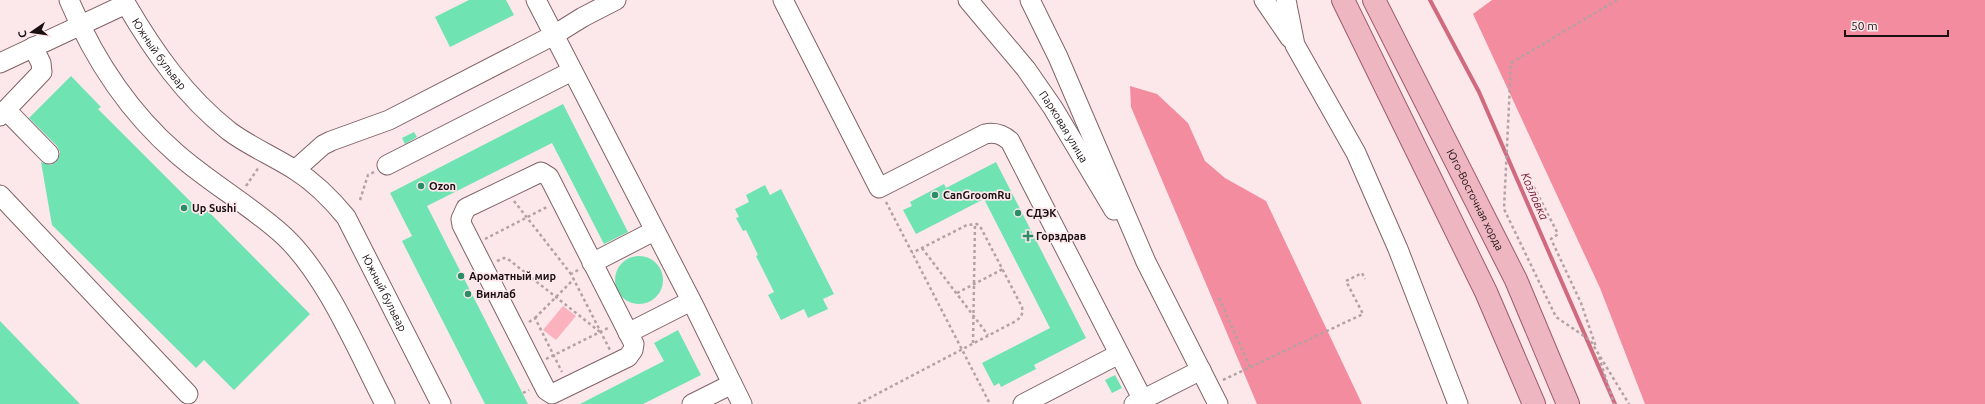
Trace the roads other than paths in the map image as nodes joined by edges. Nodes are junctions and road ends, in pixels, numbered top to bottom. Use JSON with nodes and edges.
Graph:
{"nodes":[{"id":1,"x":70,"y":0,"type":"edge"},
{"id":2,"x":536,"y":0,"type":"edge"},
{"id":3,"x":616,"y":0,"type":"edge"},
{"id":4,"x":783,"y":0,"type":"edge"},
{"id":5,"x":968,"y":0,"type":"edge"},
{"id":6,"x":1030,"y":0,"type":"edge"},
{"id":7,"x":1264,"y":0,"type":"edge"},
{"id":8,"x":1286,"y":0,"type":"edge"},
{"id":9,"x":1343,"y":0,"type":"edge"},
{"id":10,"x":1374,"y":0,"type":"edge"},
{"id":11,"x":80,"y":25,"type":"junction"},
{"id":12,"x":554,"y":35,"type":"junction"},
{"id":13,"x":1295,"y":45,"type":"junction"},
{"id":14,"x":33,"y":47,"type":"junction"},
{"id":15,"x":0,"y":63,"type":"edge"},
{"id":16,"x":572,"y":71,"type":"junction"},
{"id":17,"x":3,"y":113,"type":"edge"},
{"id":18,"x":49,"y":154,"type":"dead end"},
{"id":19,"x":387,"y":165,"type":"road end"},
{"id":20,"x":295,"y":170,"type":"junction"},
{"id":21,"x":0,"y":195,"type":"edge"},
{"id":22,"x":654,"y":231,"type":"junction"},
{"id":23,"x":1146,"y":262,"type":"junction"},
{"id":24,"x":592,"y":263,"type":"junction"},
{"id":25,"x":691,"y":301,"type":"junction"},
{"id":26,"x":625,"y":327,"type":"junction"},
{"id":27,"x":1119,"y":354,"type":"junction"},
{"id":28,"x":1201,"y":370,"type":"junction"},
{"id":29,"x":732,"y":384,"type":"junction"},
{"id":30,"x":188,"y":394,"type":"dead end"},
{"id":31,"x":1140,"y":403,"type":"edge"},
{"id":32,"x":384,"y":404,"type":"edge"},
{"id":33,"x":441,"y":404,"type":"edge"},
{"id":34,"x":692,"y":404,"type":"edge"},
{"id":35,"x":742,"y":404,"type":"edge"},
{"id":36,"x":1023,"y":404,"type":"edge"},
{"id":37,"x":1218,"y":404,"type":"edge"},
{"id":38,"x":1458,"y":404,"type":"edge"},
{"id":39,"x":1534,"y":404,"type":"edge"},
{"id":40,"x":1568,"y":404,"type":"edge"}],
"edges":[{"from":1,"to":11,"type":"street"},
{"from":2,"to":12,"type":"street"},
{"from":3,"to":12,"type":"street"},
{"from":4,"to":27,"type":"street"},
{"from":5,"to":23,"type":"street","name":"Парковая улица"},
{"from":6,"to":23,"type":"street","name":"Парковая улица"},
{"from":7,"to":13,"type":"street"},
{"from":8,"to":13,"type":"street"},
{"from":9,"to":39,"type":"main road"},
{"from":10,"to":40,"type":"main road","name":"Юго-Восточная хорда"},
{"from":11,"to":14,"type":"street"},
{"from":11,"to":20,"type":"street","name":"Южный бульвар"},
{"from":11,"to":32,"type":"street"},
{"from":12,"to":16,"type":"street"},
{"from":12,"to":20,"type":"street"},
{"from":13,"to":38,"type":"street"},
{"from":14,"to":15,"type":"street"},
{"from":14,"to":17,"type":"street"},
{"from":16,"to":19,"type":"street"},
{"from":16,"to":22,"type":"street"},
{"from":17,"to":18,"type":"street"},
{"from":20,"to":33,"type":"street","name":"Южный бульвар"},
{"from":21,"to":30,"type":"street"},
{"from":22,"to":24,"type":"street"},
{"from":22,"to":25,"type":"street"},
{"from":23,"to":28,"type":"street","name":"Парковая улица"},
{"from":24,"to":26,"type":"street"},
{"from":24,"to":26,"type":"street"},
{"from":25,"to":26,"type":"street"},
{"from":25,"to":29,"type":"street"},
{"from":27,"to":31,"type":"street"},
{"from":27,"to":36,"type":"street"},
{"from":28,"to":31,"type":"street"},
{"from":28,"to":37,"type":"street","name":"Парковая улица"},
{"from":29,"to":34,"type":"street"},
{"from":29,"to":35,"type":"street"}]}
